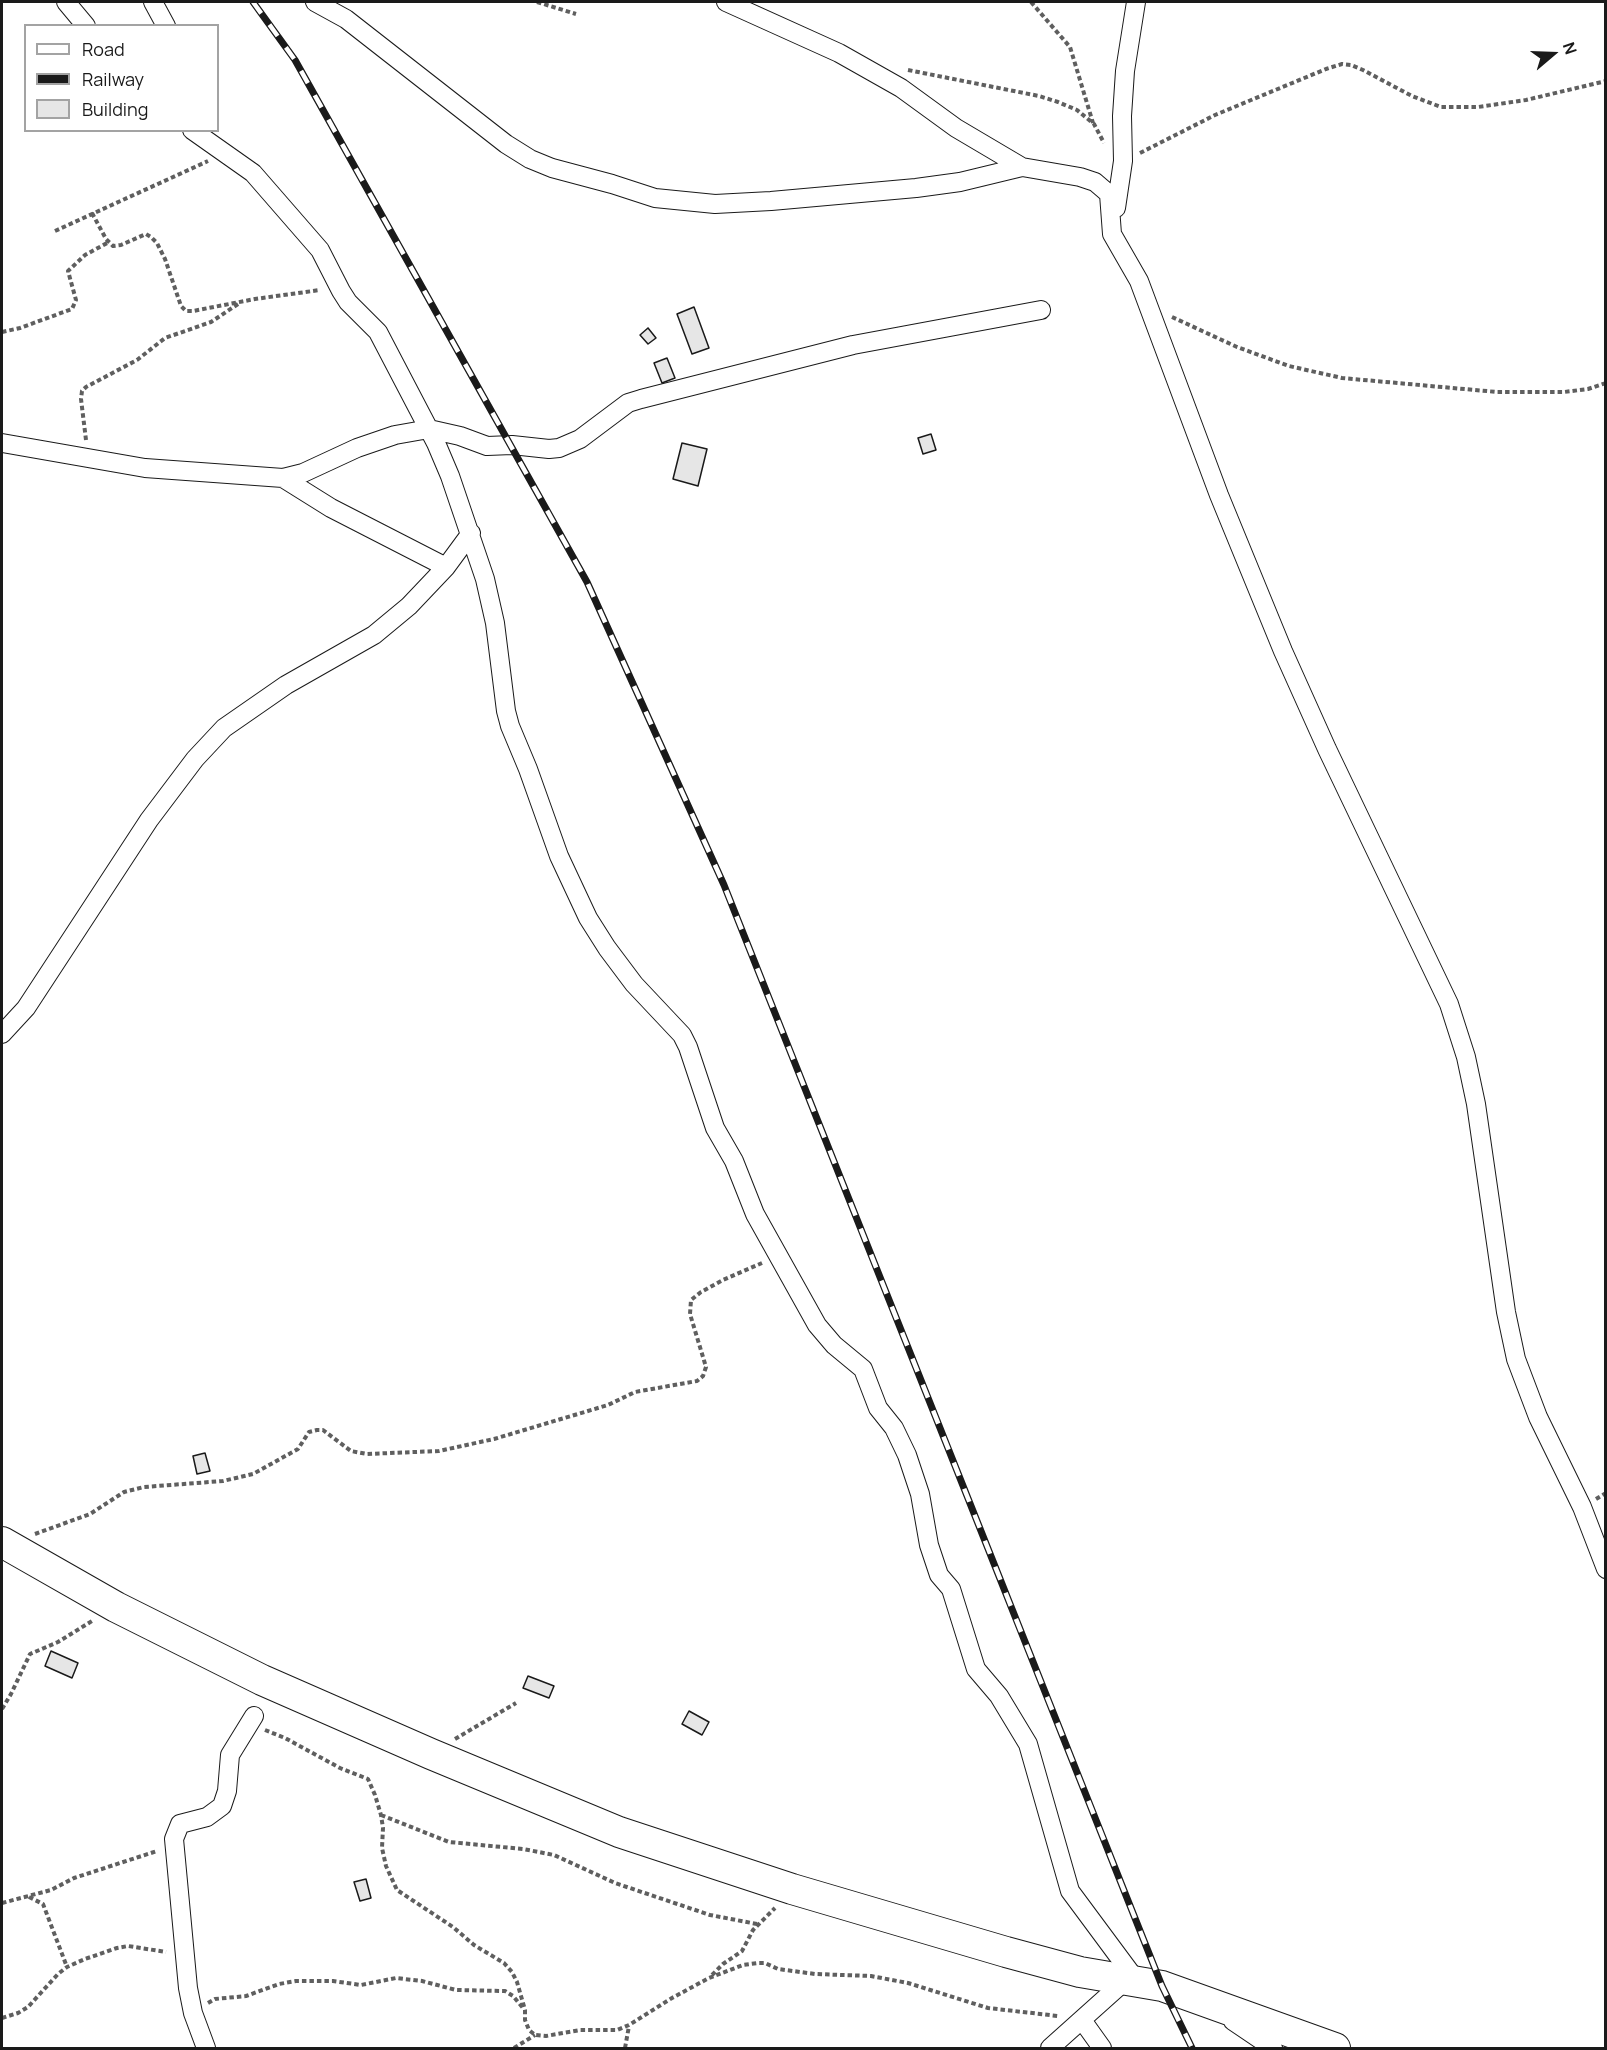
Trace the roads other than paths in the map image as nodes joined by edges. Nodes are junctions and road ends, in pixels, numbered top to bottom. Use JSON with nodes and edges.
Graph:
{"nodes":[{"id":1,"x":66,"y":2,"type":"edge"},
{"id":2,"x":153,"y":2,"type":"edge"},
{"id":3,"x":315,"y":2,"type":"edge"},
{"id":4,"x":726,"y":2,"type":"edge"},
{"id":5,"x":1136,"y":2,"type":"edge"},
{"id":6,"x":84,"y":24,"type":"edge"},
{"id":7,"x":165,"y":24,"type":"edge"},
{"id":8,"x":195,"y":132,"type":"edge"},
{"id":9,"x":211,"y":132,"type":"edge"},
{"id":10,"x":224,"y":152,"type":"junction"},
{"id":11,"x":1022,"y":167,"type":"junction"},
{"id":12,"x":1113,"y":234,"type":"junction"},
{"id":13,"x":1041,"y":310,"type":"dead end"},
{"id":14,"x":429,"y":429,"type":"junction"},
{"id":15,"x":2,"y":443,"type":"edge"},
{"id":16,"x":282,"y":478,"type":"junction"},
{"id":17,"x":471,"y":533,"type":"junction"},
{"id":18,"x":446,"y":567,"type":"junction"},
{"id":19,"x":2,"y":1034,"type":"edge"},
{"id":20,"x":3,"y":1545,"type":"edge"},
{"id":21,"x":1605,"y":1569,"type":"edge"},
{"id":22,"x":254,"y":1716,"type":"road end"},
{"id":23,"x":1132,"y":1980,"type":"junction"},
{"id":24,"x":1209,"y":2004,"type":"junction"},
{"id":25,"x":1082,"y":2020,"type":"junction"},
{"id":26,"x":206,"y":2049,"type":"edge"},
{"id":27,"x":1050,"y":2049,"type":"edge"},
{"id":28,"x":1102,"y":2049,"type":"edge"},
{"id":29,"x":1272,"y":2049,"type":"edge"},
{"id":30,"x":1335,"y":2049,"type":"edge"}],
"edges":[{"from":1,"to":6,"type":"street"},
{"from":2,"to":7,"type":"street"},
{"from":3,"to":11,"type":"street"},
{"from":4,"to":11,"type":"street"},
{"from":5,"to":12,"type":"street"},
{"from":8,"to":10,"type":"street"},
{"from":9,"to":10,"type":"street"},
{"from":10,"to":14,"type":"street"},
{"from":11,"to":12,"type":"street"},
{"from":12,"to":21,"type":"street"},
{"from":13,"to":14,"type":"street"},
{"from":14,"to":16,"type":"street"},
{"from":14,"to":17,"type":"street"},
{"from":15,"to":16,"type":"street"},
{"from":16,"to":18,"type":"street"},
{"from":17,"to":18,"type":"street"},
{"from":17,"to":23,"type":"street"},
{"from":18,"to":19,"type":"street"},
{"from":20,"to":23,"type":"highway"},
{"from":22,"to":26,"type":"street"},
{"from":23,"to":24,"type":"highway"},
{"from":23,"to":25,"type":"street"},
{"from":24,"to":29,"type":"street"},
{"from":24,"to":30,"type":"highway"},
{"from":25,"to":27,"type":"street"},
{"from":25,"to":28,"type":"street"}]}
